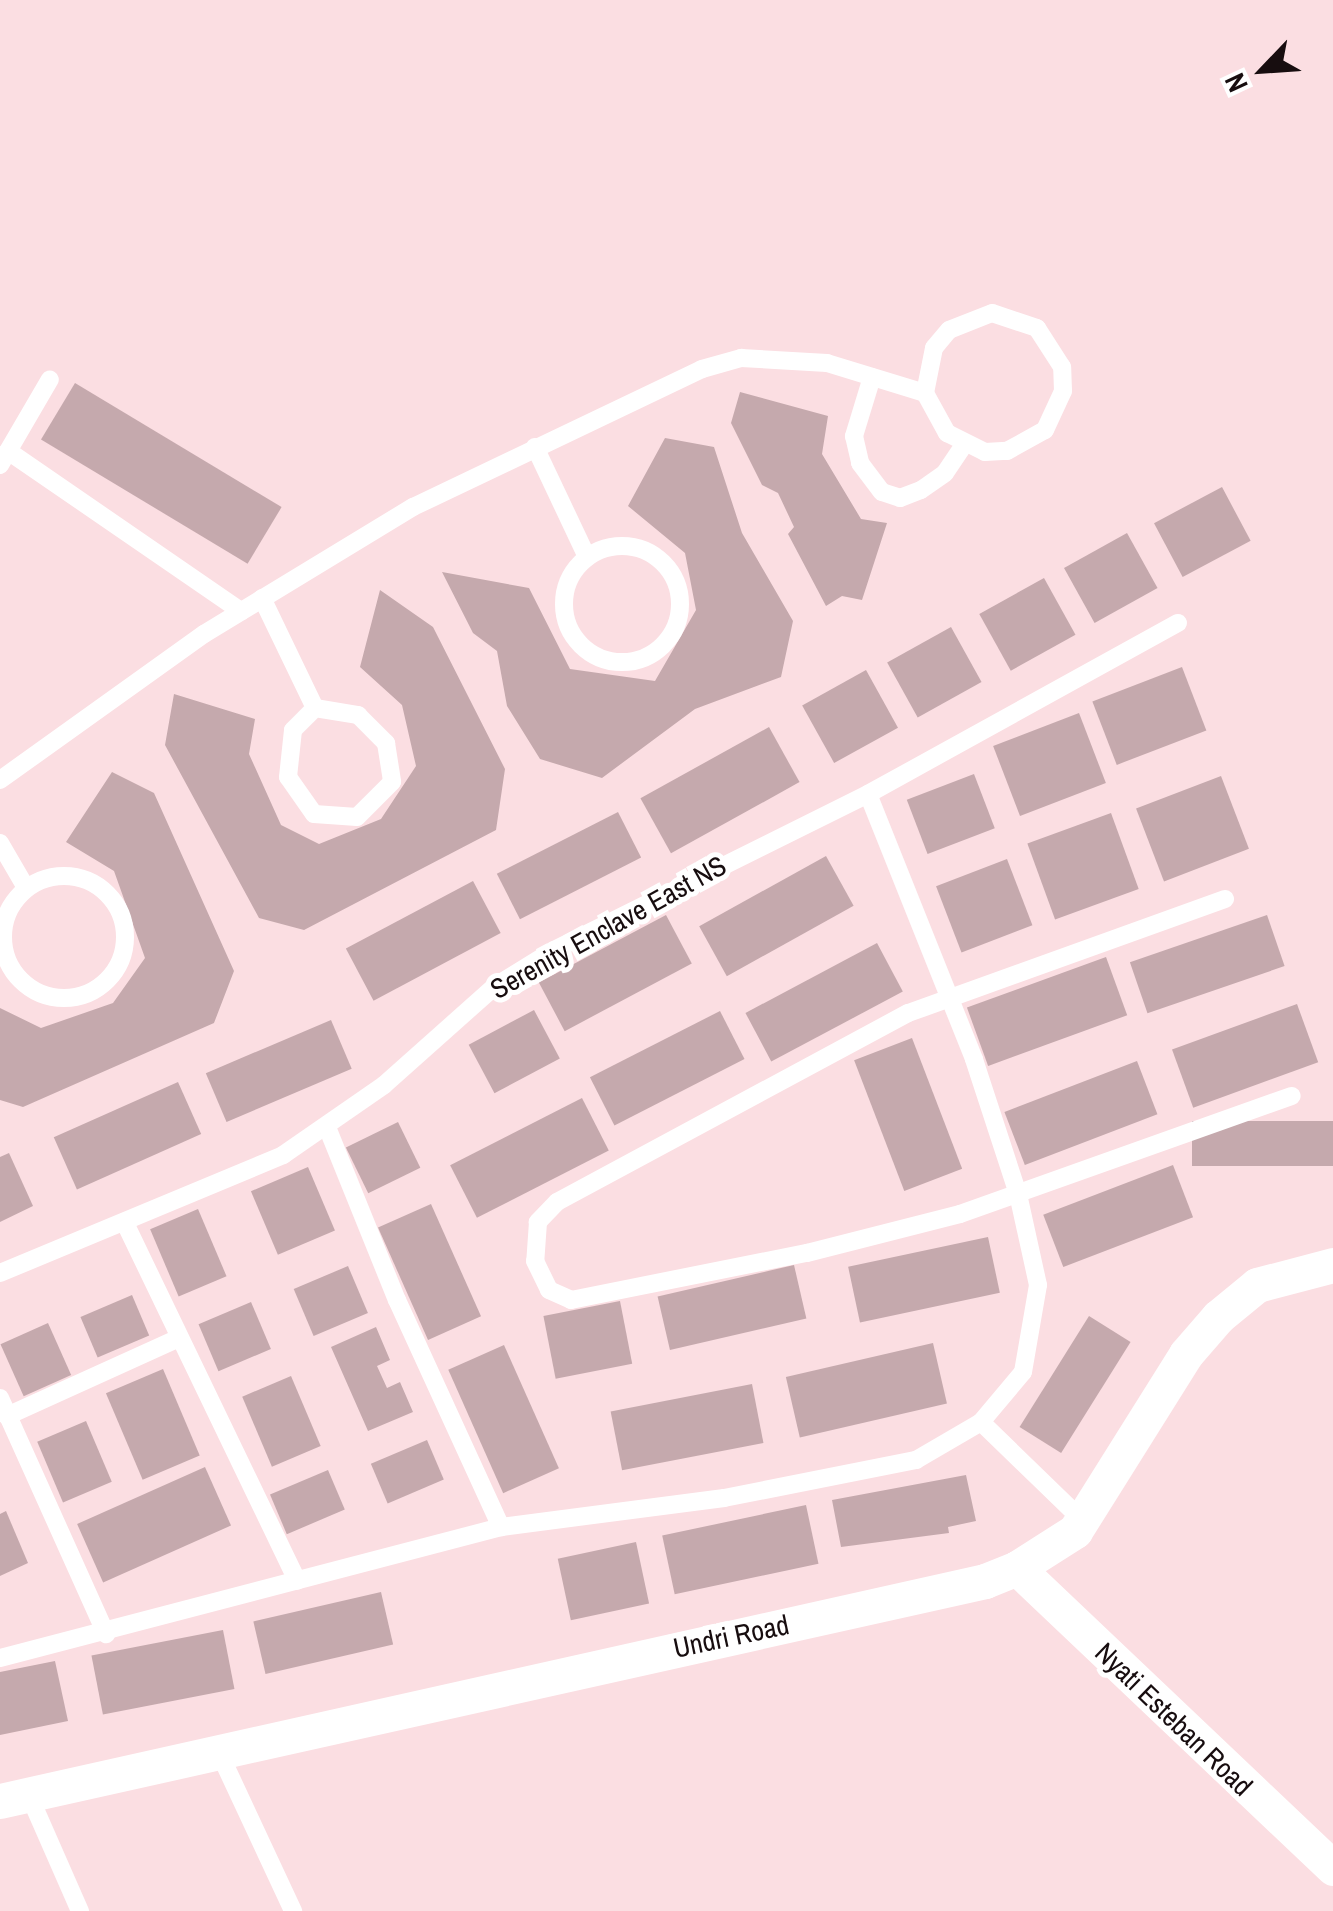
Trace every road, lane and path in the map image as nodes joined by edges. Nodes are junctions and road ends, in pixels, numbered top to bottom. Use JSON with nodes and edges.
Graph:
{"nodes":[{"id":1,"x":872,"y":376,"type":"junction"},
{"id":2,"x":50,"y":379,"type":"dead end"},
{"id":3,"x":926,"y":393,"type":"junction"},
{"id":4,"x":964,"y":445,"type":"junction"},
{"id":5,"x":536,"y":447,"type":"junction"},
{"id":6,"x":4,"y":458,"type":"edge"},
{"id":7,"x":587,"y":557,"type":"junction"},
{"id":8,"x":262,"y":598,"type":"junction"},
{"id":9,"x":241,"y":610,"type":"junction"},
{"id":10,"x":1178,"y":623,"type":"dead end"},
{"id":11,"x":315,"y":708,"type":"junction"},
{"id":12,"x":0,"y":780,"type":"edge"},
{"id":13,"x":868,"y":794,"type":"junction"},
{"id":14,"x":0,"y":843,"type":"edge"},
{"id":15,"x":25,"y":886,"type":"junction"},
{"id":16,"x":1225,"y":899,"type":"dead end"},
{"id":17,"x":946,"y":995,"type":"junction"},
{"id":18,"x":1292,"y":1096,"type":"dead end"},
{"id":19,"x":327,"y":1126,"type":"junction"},
{"id":20,"x":1018,"y":1194,"type":"junction"},
{"id":21,"x":125,"y":1223,"type":"junction"},
{"id":22,"x":1333,"y":1265,"type":"edge"},
{"id":23,"x":0,"y":1272,"type":"edge"},
{"id":24,"x":177,"y":1339,"type":"junction"},
{"id":25,"x":4,"y":1407,"type":"edge"},
{"id":26,"x":981,"y":1422,"type":"junction"},
{"id":27,"x":1082,"y":1520,"type":"junction"},
{"id":28,"x":502,"y":1527,"type":"junction"},
{"id":29,"x":1017,"y":1568,"type":"junction"},
{"id":30,"x":297,"y":1581,"type":"junction"},
{"id":31,"x":106,"y":1634,"type":"junction"},
{"id":32,"x":0,"y":1658,"type":"edge"},
{"id":33,"x":218,"y":1750,"type":"junction"},
{"id":34,"x":14,"y":1798,"type":"edge"},
{"id":35,"x":1333,"y":1868,"type":"edge"},
{"id":36,"x":80,"y":1911,"type":"edge"},
{"id":37,"x":292,"y":1911,"type":"edge"}],
"edges":[{"from":1,"to":3,"type":"lane"},
{"from":1,"to":4,"type":"lane"},
{"from":1,"to":5,"type":"lane"},
{"from":2,"to":6,"type":"lane"},
{"from":3,"to":4,"type":"lane"},
{"from":3,"to":4,"type":"lane"},
{"from":5,"to":7,"type":"lane"},
{"from":5,"to":8,"type":"lane"},
{"from":6,"to":9,"type":"lane"},
{"from":7,"to":7,"type":"lane"},
{"from":8,"to":9,"type":"lane"},
{"from":8,"to":11,"type":"lane"},
{"from":9,"to":12,"type":"lane"},
{"from":10,"to":13,"type":"lane","name":"Serenity Enclave East NS"},
{"from":11,"to":11,"type":"lane"},
{"from":13,"to":17,"type":"lane"},
{"from":13,"to":19,"type":"lane","name":"Serenity Enclave East NS"},
{"from":14,"to":15,"type":"lane"},
{"from":15,"to":15,"type":"lane"},
{"from":16,"to":17,"type":"lane"},
{"from":17,"to":20,"type":"lane"},
{"from":17,"to":20,"type":"lane"},
{"from":18,"to":20,"type":"lane"},
{"from":19,"to":21,"type":"lane","name":"Serenity Enclave East NS"},
{"from":19,"to":28,"type":"lane"},
{"from":20,"to":26,"type":"lane"},
{"from":21,"to":23,"type":"lane","name":"Serenity Enclave East NS"},
{"from":21,"to":24,"type":"lane"},
{"from":22,"to":27,"type":"street","name":"Undri Road"},
{"from":24,"to":25,"type":"lane"},
{"from":24,"to":30,"type":"lane"},
{"from":25,"to":31,"type":"lane"},
{"from":26,"to":27,"type":"lane"},
{"from":26,"to":28,"type":"lane"},
{"from":27,"to":29,"type":"street","name":"Undri Road"},
{"from":28,"to":30,"type":"lane"},
{"from":29,"to":33,"type":"street","name":"Undri Road"},
{"from":29,"to":35,"type":"street","name":"Nyati Esteban Road"},
{"from":30,"to":31,"type":"lane"},
{"from":31,"to":32,"type":"lane"},
{"from":33,"to":34,"type":"street","name":"Undri Road"},
{"from":33,"to":37,"type":"lane"},
{"from":34,"to":36,"type":"lane"}]}
